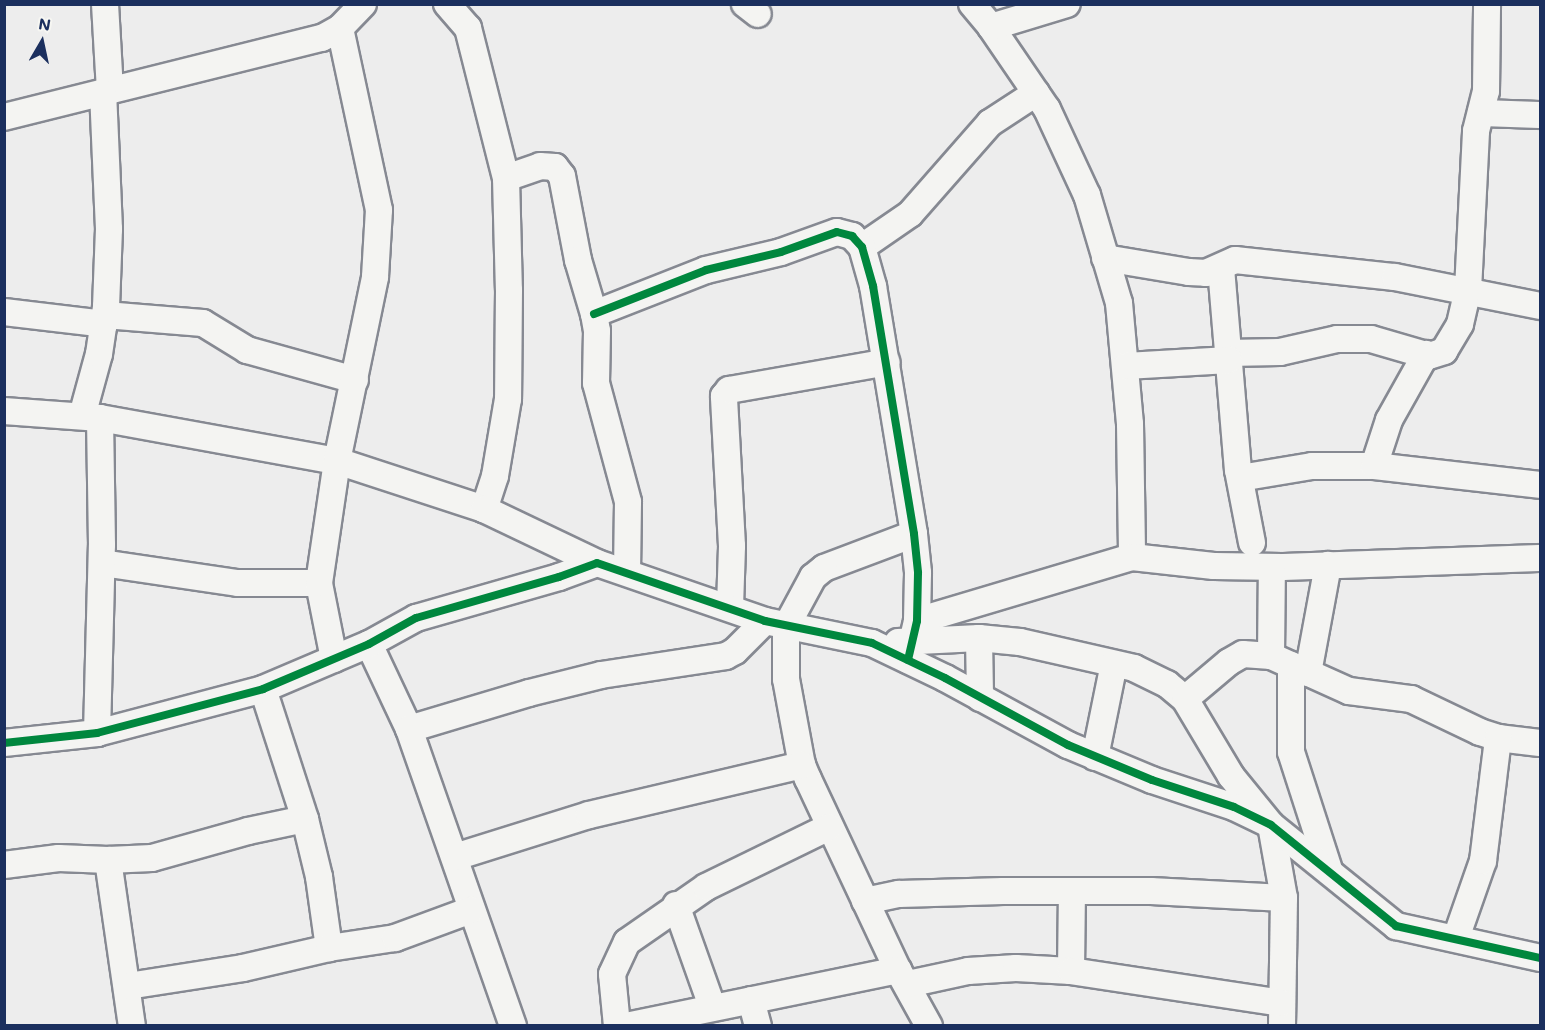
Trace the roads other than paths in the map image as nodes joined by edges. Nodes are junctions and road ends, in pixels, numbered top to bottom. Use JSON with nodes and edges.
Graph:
{"nodes":[{"id":1,"x":105,"y":4,"type":"edge"},
{"id":2,"x":363,"y":4,"type":"edge"},
{"id":3,"x":447,"y":4,"type":"edge"},
{"id":4,"x":972,"y":4,"type":"edge"},
{"id":5,"x":1066,"y":4,"type":"edge"},
{"id":6,"x":1487,"y":4,"type":"edge"},
{"id":7,"x":991,"y":27,"type":"junction"},
{"id":8,"x":340,"y":28,"type":"junction"},
{"id":9,"x":106,"y":92,"type":"junction"},
{"id":10,"x":1036,"y":93,"type":"junction"},
{"id":11,"x":1481,"y":113,"type":"junction"},
{"id":12,"x":1540,"y":115,"type":"edge"},
{"id":13,"x":4,"y":117,"type":"edge"},
{"id":14,"x":506,"y":178,"type":"junction"},
{"id":15,"x":862,"y":247,"type":"junction"},
{"id":16,"x":1105,"y":258,"type":"junction"},
{"id":17,"x":1221,"y":268,"type":"junction"},
{"id":18,"x":1468,"y":290,"type":"junction"},
{"id":19,"x":1540,"y":306,"type":"edge"},
{"id":20,"x":4,"y":312,"type":"edge"},
{"id":21,"x":594,"y":314,"type":"junction"},
{"id":22,"x":104,"y":319,"type":"junction"},
{"id":23,"x":1426,"y":354,"type":"junction"},
{"id":24,"x":1228,"y":357,"type":"junction"},
{"id":25,"x":887,"y":363,"type":"junction"},
{"id":26,"x":1126,"y":366,"type":"junction"},
{"id":27,"x":355,"y":380,"type":"junction"},
{"id":28,"x":4,"y":411,"type":"edge"},
{"id":29,"x":91,"y":417,"type":"junction"},
{"id":30,"x":337,"y":461,"type":"junction"},
{"id":31,"x":1374,"y":466,"type":"junction"},
{"id":32,"x":1240,"y":478,"type":"junction"},
{"id":33,"x":1540,"y":485,"type":"edge"},
{"id":34,"x":484,"y":509,"type":"junction"},
{"id":35,"x":914,"y":534,"type":"junction"},
{"id":36,"x":1252,"y":543,"type":"dead end"},
{"id":37,"x":1132,"y":557,"type":"junction"},
{"id":38,"x":1540,"y":558,"type":"edge"},
{"id":39,"x":102,"y":563,"type":"junction"},
{"id":40,"x":597,"y":563,"type":"junction"},
{"id":41,"x":1328,"y":565,"type":"junction"},
{"id":42,"x":1272,"y":567,"type":"junction"},
{"id":43,"x":627,"y":571,"type":"junction"},
{"id":44,"x":319,"y":583,"type":"junction"},
{"id":45,"x":730,"y":607,"type":"junction"},
{"id":46,"x":776,"y":624,"type":"junction"},
{"id":47,"x":980,"y":638,"type":"junction"},
{"id":48,"x":913,"y":641,"type":"junction"},
{"id":49,"x":369,"y":644,"type":"junction"},
{"id":50,"x":334,"y":659,"type":"junction"},
{"id":51,"x":1114,"y":664,"type":"junction"},
{"id":52,"x":1290,"y":665,"type":"junction"},
{"id":53,"x":263,"y":689,"type":"junction"},
{"id":54,"x":980,"y":698,"type":"junction"},
{"id":55,"x":1185,"y":699,"type":"junction"},
{"id":56,"x":409,"y":729,"type":"junction"},
{"id":57,"x":97,"y":733,"type":"junction"},
{"id":58,"x":1498,"y":738,"type":"junction"},
{"id":59,"x":4,"y":743,"type":"edge"},
{"id":60,"x":1540,"y":743,"type":"edge"},
{"id":61,"x":1095,"y":757,"type":"junction"},
{"id":62,"x":802,"y":765,"type":"junction"},
{"id":63,"x":305,"y":819,"type":"junction"},
{"id":64,"x":1270,"y":825,"type":"junction"},
{"id":65,"x":829,"y":827,"type":"junction"},
{"id":66,"x":455,"y":857,"type":"junction"},
{"id":67,"x":108,"y":860,"type":"junction"},
{"id":68,"x":4,"y":865,"type":"edge"},
{"id":69,"x":1329,"y":870,"type":"junction"},
{"id":70,"x":1072,"y":891,"type":"junction"},
{"id":71,"x":1284,"y":898,"type":"junction"},
{"id":72,"x":865,"y":901,"type":"junction"},
{"id":73,"x":676,"y":905,"type":"junction"},
{"id":74,"x":471,"y":910,"type":"junction"},
{"id":75,"x":1456,"y":938,"type":"junction"},
{"id":76,"x":329,"y":948,"type":"junction"},
{"id":77,"x":1540,"y":958,"type":"edge"},
{"id":78,"x":1071,"y":971,"type":"junction"},
{"id":79,"x":903,"y":977,"type":"junction"},
{"id":80,"x":128,"y":986,"type":"junction"},
{"id":81,"x":751,"y":1000,"type":"junction"},
{"id":82,"x":712,"y":1006,"type":"junction"},
{"id":83,"x":1282,"y":1014,"type":"edge"},
{"id":84,"x":132,"y":1026,"type":"edge"},
{"id":85,"x":513,"y":1026,"type":"edge"},
{"id":86,"x":617,"y":1026,"type":"edge"},
{"id":87,"x":626,"y":1026,"type":"edge"},
{"id":88,"x":758,"y":1026,"type":"edge"},
{"id":89,"x":929,"y":1026,"type":"edge"}],
"edges":[{"from":1,"to":9,"type":"street"},
{"from":2,"to":8,"type":"street"},
{"from":3,"to":14,"type":"street"},
{"from":4,"to":7,"type":"street"},
{"from":5,"to":7,"type":"street"},
{"from":6,"to":11,"type":"street"},
{"from":7,"to":10,"type":"street"},
{"from":8,"to":9,"type":"street"},
{"from":8,"to":27,"type":"street"},
{"from":9,"to":13,"type":"street"},
{"from":9,"to":22,"type":"street"},
{"from":10,"to":15,"type":"street"},
{"from":10,"to":16,"type":"street"},
{"from":11,"to":12,"type":"street"},
{"from":11,"to":18,"type":"street"},
{"from":14,"to":21,"type":"street"},
{"from":14,"to":34,"type":"street"},
{"from":15,"to":21,"type":"street"},
{"from":15,"to":25,"type":"street"},
{"from":16,"to":17,"type":"street"},
{"from":16,"to":26,"type":"street"},
{"from":17,"to":18,"type":"street"},
{"from":17,"to":24,"type":"street"},
{"from":18,"to":19,"type":"street"},
{"from":18,"to":23,"type":"street"},
{"from":20,"to":22,"type":"street"},
{"from":21,"to":43,"type":"street"},
{"from":22,"to":27,"type":"street"},
{"from":22,"to":29,"type":"street"},
{"from":23,"to":24,"type":"street"},
{"from":23,"to":31,"type":"street"},
{"from":24,"to":26,"type":"street"},
{"from":24,"to":32,"type":"street"},
{"from":25,"to":35,"type":"street"},
{"from":25,"to":45,"type":"street"},
{"from":26,"to":37,"type":"street"},
{"from":27,"to":30,"type":"street"},
{"from":28,"to":29,"type":"street"},
{"from":29,"to":30,"type":"street"},
{"from":29,"to":39,"type":"street"},
{"from":30,"to":34,"type":"street"},
{"from":30,"to":44,"type":"street"},
{"from":31,"to":32,"type":"street"},
{"from":31,"to":33,"type":"street"},
{"from":32,"to":36,"type":"street"},
{"from":34,"to":40,"type":"street"},
{"from":35,"to":46,"type":"street"},
{"from":35,"to":48,"type":"street"},
{"from":37,"to":42,"type":"street"},
{"from":37,"to":48,"type":"street"},
{"from":38,"to":41,"type":"street"},
{"from":39,"to":44,"type":"street"},
{"from":39,"to":57,"type":"street"},
{"from":40,"to":43,"type":"street"},
{"from":40,"to":49,"type":"street"},
{"from":41,"to":42,"type":"street"},
{"from":41,"to":52,"type":"street"},
{"from":42,"to":52,"type":"street"},
{"from":43,"to":45,"type":"street"},
{"from":44,"to":50,"type":"street"},
{"from":45,"to":46,"type":"street"},
{"from":46,"to":48,"type":"street"},
{"from":46,"to":56,"type":"street"},
{"from":46,"to":62,"type":"street"},
{"from":47,"to":48,"type":"street"},
{"from":47,"to":51,"type":"street"},
{"from":47,"to":54,"type":"street"},
{"from":48,"to":54,"type":"street"},
{"from":49,"to":50,"type":"street"},
{"from":49,"to":56,"type":"street"},
{"from":50,"to":53,"type":"street"},
{"from":51,"to":55,"type":"street"},
{"from":51,"to":61,"type":"street"},
{"from":52,"to":55,"type":"street"},
{"from":52,"to":58,"type":"street"},
{"from":52,"to":69,"type":"street"},
{"from":53,"to":57,"type":"street"},
{"from":53,"to":63,"type":"street"},
{"from":54,"to":61,"type":"street"},
{"from":55,"to":64,"type":"street"},
{"from":56,"to":66,"type":"street"},
{"from":57,"to":59,"type":"street"},
{"from":58,"to":60,"type":"street"},
{"from":58,"to":75,"type":"street"},
{"from":61,"to":64,"type":"street"},
{"from":62,"to":65,"type":"street"},
{"from":62,"to":66,"type":"street"},
{"from":63,"to":67,"type":"street"},
{"from":63,"to":76,"type":"street"},
{"from":64,"to":69,"type":"street"},
{"from":64,"to":71,"type":"street"},
{"from":65,"to":72,"type":"street"},
{"from":65,"to":73,"type":"street"},
{"from":66,"to":74,"type":"street"},
{"from":67,"to":68,"type":"street"},
{"from":67,"to":80,"type":"street"},
{"from":69,"to":75,"type":"street"},
{"from":70,"to":71,"type":"street"},
{"from":70,"to":72,"type":"street"},
{"from":70,"to":78,"type":"street"},
{"from":71,"to":83,"type":"street"},
{"from":72,"to":79,"type":"street"},
{"from":73,"to":82,"type":"street"},
{"from":73,"to":86,"type":"street"},
{"from":74,"to":76,"type":"street"},
{"from":74,"to":85,"type":"street"},
{"from":75,"to":77,"type":"street"},
{"from":76,"to":80,"type":"street"},
{"from":78,"to":79,"type":"street"},
{"from":78,"to":83,"type":"street"},
{"from":79,"to":81,"type":"street"},
{"from":79,"to":89,"type":"street"},
{"from":80,"to":84,"type":"street"},
{"from":81,"to":82,"type":"street"},
{"from":81,"to":88,"type":"street"},
{"from":82,"to":87,"type":"street"}]}
